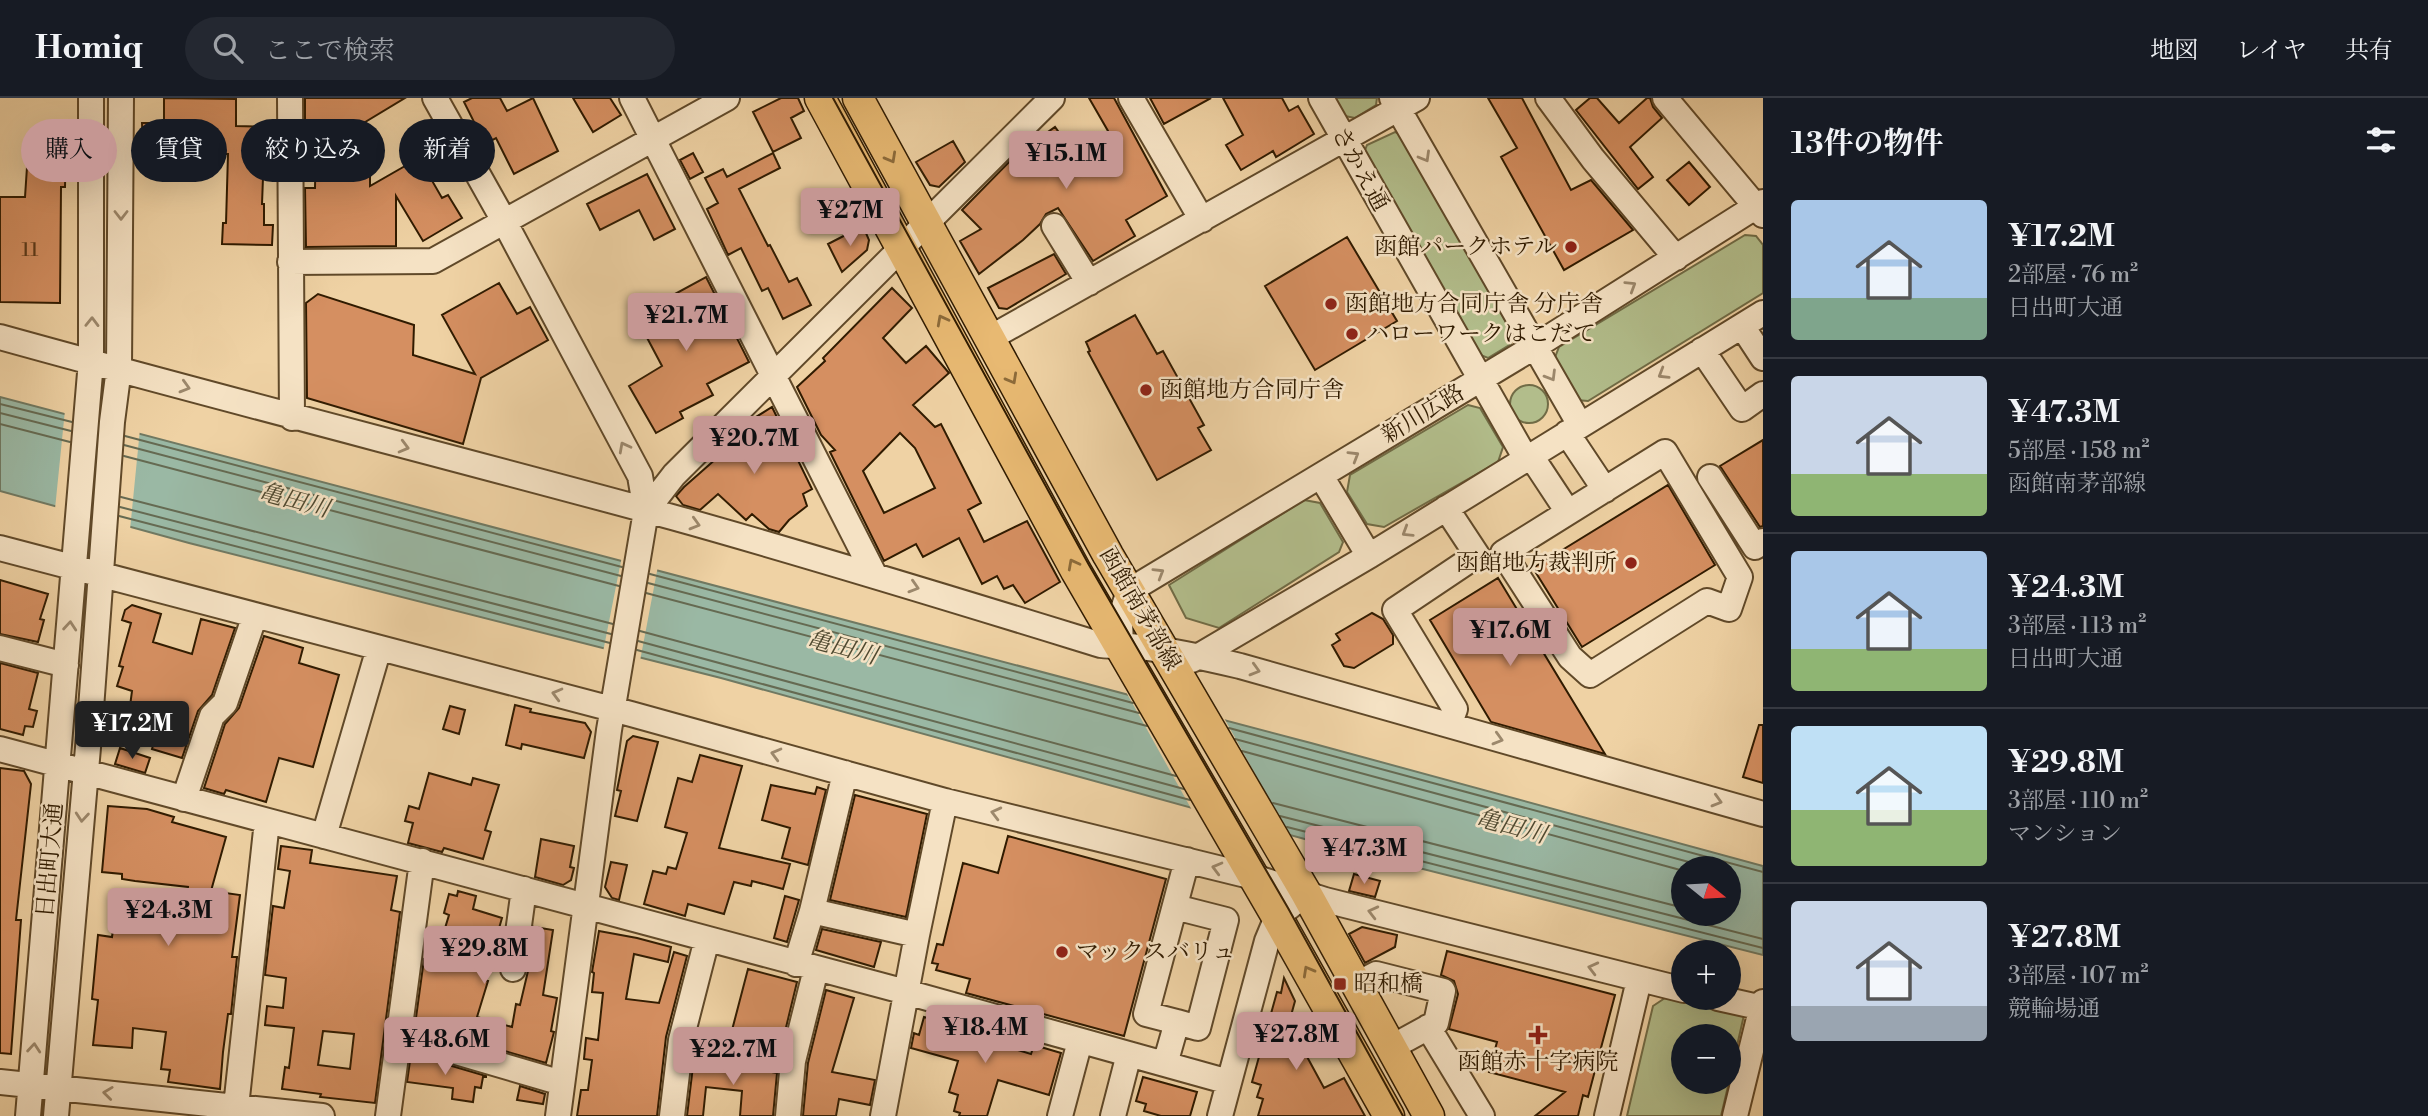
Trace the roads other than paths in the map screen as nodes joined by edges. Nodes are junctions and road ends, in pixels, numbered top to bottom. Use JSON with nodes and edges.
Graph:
{"nodes":[{"id":1,"x":90,"y":98,"type":"edge"},
{"id":2,"x":121,"y":98,"type":"edge"},
{"id":3,"x":290,"y":98,"type":"edge"},
{"id":4,"x":435,"y":98,"type":"edge"},
{"id":5,"x":632,"y":98,"type":"edge"},
{"id":6,"x":727,"y":98,"type":"edge"},
{"id":7,"x":820,"y":98,"type":"edge"},
{"id":8,"x":858,"y":98,"type":"edge"},
{"id":9,"x":1131,"y":98,"type":"edge"},
{"id":10,"x":1321,"y":98,"type":"edge"},
{"id":11,"x":1548,"y":98,"type":"edge"},
{"id":12,"x":1665,"y":98,"type":"edge"},
{"id":13,"x":1402,"y":102,"type":"edge"},
{"id":14,"x":1038,"y":103,"type":"edge"},
{"id":15,"x":654,"y":140,"type":"junction"},
{"id":16,"x":1344,"y":140,"type":"junction"},
{"id":17,"x":1760,"y":208,"type":"edge"},
{"id":18,"x":1202,"y":220,"type":"junction"},
{"id":19,"x":504,"y":221,"type":"junction"},
{"id":20,"x":927,"y":221,"type":"junction"},
{"id":21,"x":1054,"y":226,"type":"dead end"},
{"id":22,"x":901,"y":248,"type":"junction"},
{"id":23,"x":1676,"y":258,"type":"junction"},
{"id":24,"x":290,"y":262,"type":"junction"},
{"id":25,"x":1089,"y":283,"type":"junction"},
{"id":26,"x":1763,"y":313,"type":"edge"},
{"id":27,"x":1742,"y":326,"type":"junction"},
{"id":28,"x":0,"y":337,"type":"edge"},
{"id":29,"x":990,"y":338,"type":"junction"},
{"id":30,"x":1534,"y":346,"type":"junction"},
{"id":31,"x":1702,"y":351,"type":"junction"},
{"id":32,"x":1763,"y":358,"type":"edge"},
{"id":33,"x":91,"y":361,"type":"junction"},
{"id":34,"x":119,"y":368,"type":"junction"},
{"id":35,"x":774,"y":378,"type":"junction"},
{"id":36,"x":1479,"y":380,"type":"junction"},
{"id":37,"x":1763,"y":394,"type":"edge"},
{"id":38,"x":292,"y":418,"type":"junction"},
{"id":39,"x":1574,"y":429,"type":"junction"},
{"id":40,"x":1528,"y":458,"type":"junction"},
{"id":41,"x":1321,"y":476,"type":"junction"},
{"id":42,"x":1710,"y":477,"type":"dead end"},
{"id":43,"x":1605,"y":490,"type":"junction"},
{"id":44,"x":1446,"y":508,"type":"junction"},
{"id":45,"x":646,"y":510,"type":"junction"},
{"id":46,"x":1568,"y":512,"type":"junction"},
{"id":47,"x":1763,"y":541,"type":"edge"},
{"id":48,"x":0,"y":548,"type":"edge"},
{"id":49,"x":1369,"y":556,"type":"junction"},
{"id":50,"x":73,"y":567,"type":"junction"},
{"id":51,"x":100,"y":574,"type":"junction"},
{"id":52,"x":875,"y":576,"type":"junction"},
{"id":53,"x":1129,"y":591,"type":"junction"},
{"id":54,"x":255,"y":615,"type":"junction"},
{"id":55,"x":0,"y":648,"type":"edge"},
{"id":56,"x":379,"y":648,"type":"junction"},
{"id":57,"x":1121,"y":648,"type":"junction"},
{"id":58,"x":1180,"y":659,"type":"junction"},
{"id":59,"x":66,"y":665,"type":"junction"},
{"id":60,"x":612,"y":709,"type":"junction"},
{"id":61,"x":1449,"y":725,"type":"junction"},
{"id":62,"x":0,"y":749,"type":"edge"},
{"id":63,"x":58,"y":764,"type":"junction"},
{"id":64,"x":86,"y":772,"type":"junction"},
{"id":65,"x":845,"y":773,"type":"junction"},
{"id":66,"x":184,"y":799,"type":"junction"},
{"id":67,"x":945,"y":801,"type":"junction"},
{"id":68,"x":1763,"y":814,"type":"edge"},
{"id":69,"x":267,"y":821,"type":"junction"},
{"id":70,"x":324,"y":836,"type":"junction"},
{"id":71,"x":1187,"y":860,"type":"junction"},
{"id":72,"x":422,"y":861,"type":"junction"},
{"id":73,"x":1254,"y":877,"type":"junction"},
{"id":74,"x":524,"y":889,"type":"junction"},
{"id":75,"x":1306,"y":893,"type":"junction"},
{"id":76,"x":586,"y":906,"type":"junction"},
{"id":77,"x":1175,"y":907,"type":"junction"},
{"id":78,"x":812,"y":911,"type":"junction"},
{"id":79,"x":1277,"y":917,"type":"junction"},
{"id":80,"x":917,"y":935,"type":"junction"},
{"id":81,"x":707,"y":939,"type":"junction"},
{"id":82,"x":806,"y":966,"type":"junction"},
{"id":83,"x":513,"y":969,"type":"dead end"},
{"id":84,"x":1639,"y":980,"type":"junction"},
{"id":85,"x":1357,"y":984,"type":"junction"},
{"id":86,"x":1671,"y":987,"type":"edge"},
{"id":87,"x":906,"y":992,"type":"junction"},
{"id":88,"x":1741,"y":1002,"type":"edge"},
{"id":89,"x":1762,"y":1006,"type":"edge"},
{"id":90,"x":1177,"y":1022,"type":"junction"},
{"id":91,"x":1428,"y":1027,"type":"junction"},
{"id":92,"x":398,"y":1035,"type":"junction"},
{"id":93,"x":681,"y":1040,"type":"junction"},
{"id":94,"x":1080,"y":1041,"type":"junction"},
{"id":95,"x":1392,"y":1047,"type":"junction"},
{"id":96,"x":1129,"y":1054,"type":"junction"},
{"id":97,"x":793,"y":1060,"type":"junction"},
{"id":98,"x":1165,"y":1065,"type":"junction"},
{"id":99,"x":0,"y":1082,"type":"edge"},
{"id":100,"x":1229,"y":1082,"type":"junction"},
{"id":101,"x":562,"y":1083,"type":"junction"},
{"id":102,"x":31,"y":1084,"type":"junction"},
{"id":103,"x":58,"y":1087,"type":"junction"},
{"id":104,"x":236,"y":1112,"type":"edge"},
{"id":105,"x":28,"y":1116,"type":"edge"},
{"id":106,"x":56,"y":1116,"type":"edge"},
{"id":107,"x":322,"y":1116,"type":"edge"},
{"id":108,"x":388,"y":1116,"type":"edge"},
{"id":109,"x":558,"y":1116,"type":"edge"},
{"id":110,"x":672,"y":1116,"type":"edge"},
{"id":111,"x":788,"y":1116,"type":"edge"},
{"id":112,"x":883,"y":1116,"type":"edge"},
{"id":113,"x":1061,"y":1116,"type":"edge"},
{"id":114,"x":1113,"y":1116,"type":"edge"},
{"id":115,"x":1220,"y":1116,"type":"edge"},
{"id":116,"x":1389,"y":1116,"type":"edge"},
{"id":117,"x":1429,"y":1116,"type":"edge"},
{"id":118,"x":1482,"y":1116,"type":"edge"},
{"id":119,"x":1607,"y":1116,"type":"edge"},
{"id":120,"x":1735,"y":1116,"type":"edge"}],
"edges":[{"from":33,"to":1,"type":"street","name":"日出町大通","one_way":true},
{"from":2,"to":34,"type":"street","name":"日出町大通","one_way":true},
{"from":3,"to":24,"type":"street"},
{"from":4,"to":19,"type":"street"},
{"from":5,"to":15,"type":"street"},
{"from":6,"to":15,"type":"street"},
{"from":7,"to":22,"type":"main road","name":"函館南茅部線"},
{"from":8,"to":20,"type":"main road","name":"函館南茅部線","one_way":true},
{"from":9,"to":18,"type":"street"},
{"from":10,"to":16,"type":"street","name":"さかえ通"},
{"from":11,"to":23,"type":"street"},
{"from":12,"to":17,"type":"street"},
{"from":13,"to":16,"type":"street"},
{"from":13,"to":30,"type":"street","one_way":true},
{"from":14,"to":20,"type":"street"},
{"from":15,"to":19,"type":"street"},
{"from":15,"to":35,"type":"street"},
{"from":16,"to":18,"type":"street"},
{"from":16,"to":36,"type":"street","name":"さかえ通"},
{"from":17,"to":23,"type":"street","name":"新川広路"},
{"from":18,"to":25,"type":"street"},
{"from":19,"to":24,"type":"street"},
{"from":45,"to":19,"type":"street","one_way":true},
{"from":20,"to":22,"type":"street"},
{"from":20,"to":29,"type":"main road","name":"函館南茅部線"},
{"from":21,"to":25,"type":"street"},
{"from":22,"to":35,"type":"street"},
{"from":57,"to":22,"type":"main road","name":"函館南茅部線","one_way":true},
{"from":30,"to":23,"type":"street","name":"新川広路","one_way":true},
{"from":24,"to":38,"type":"street"},
{"from":25,"to":29,"type":"street"},
{"from":26,"to":27,"type":"street"},
{"from":27,"to":31,"type":"street"},
{"from":27,"to":32,"type":"street"},
{"from":28,"to":33,"type":"street"},
{"from":29,"to":53,"type":"main road","name":"函館南茅部線","one_way":true},
{"from":30,"to":36,"type":"street","name":"新川広路"},
{"from":30,"to":39,"type":"street","one_way":true},
{"from":31,"to":37,"type":"street"},
{"from":31,"to":39,"type":"street","one_way":true},
{"from":33,"to":34,"type":"street"},
{"from":33,"to":50,"type":"street","name":"日出町大通"},
{"from":34,"to":38,"type":"street","one_way":true},
{"from":34,"to":51,"type":"street","name":"日出町大通"},
{"from":35,"to":45,"type":"street"},
{"from":35,"to":52,"type":"street"},
{"from":36,"to":40,"type":"street","name":"さかえ通"},
{"from":41,"to":36,"type":"street","name":"新川広路","one_way":true},
{"from":38,"to":45,"type":"street","one_way":true},
{"from":39,"to":40,"type":"street"},
{"from":39,"to":43,"type":"street"},
{"from":40,"to":44,"type":"street"},
{"from":40,"to":46,"type":"street","name":"さかえ通"},
{"from":41,"to":49,"type":"street"},
{"from":53,"to":41,"type":"street","name":"新川広路","one_way":true},
{"from":42,"to":47,"type":"street"},
{"from":43,"to":46,"type":"street"},
{"from":43,"to":46,"type":"street"},
{"from":44,"to":49,"type":"street","one_way":true},
{"from":44,"to":61,"type":"street"},
{"from":45,"to":52,"type":"street","one_way":true},
{"from":45,"to":60,"type":"street"},
{"from":48,"to":50,"type":"street"},
{"from":49,"to":58,"type":"street"},
{"from":50,"to":51,"type":"street"},
{"from":59,"to":50,"type":"street","name":"日出町大通","one_way":true},
{"from":51,"to":54,"type":"street"},
{"from":51,"to":64,"type":"street","name":"日出町大通"},
{"from":52,"to":57,"type":"street","one_way":true},
{"from":53,"to":57,"type":"street"},
{"from":53,"to":58,"type":"main road","name":"函館南茅部線"},
{"from":54,"to":56,"type":"street"},
{"from":54,"to":66,"type":"street"},
{"from":55,"to":59,"type":"street"},
{"from":60,"to":56,"type":"street","one_way":true},
{"from":56,"to":70,"type":"street"},
{"from":57,"to":58,"type":"street"},
{"from":57,"to":73,"type":"main road","name":"函館南茅部線"},
{"from":58,"to":61,"type":"street","one_way":true},
{"from":58,"to":75,"type":"main road","name":"函館南茅部線"},
{"from":59,"to":63,"type":"street","name":"日出町大通"},
{"from":65,"to":60,"type":"street","one_way":true},
{"from":60,"to":76,"type":"street"},
{"from":61,"to":68,"type":"street","one_way":true},
{"from":62,"to":63,"type":"street"},
{"from":63,"to":64,"type":"street"},
{"from":102,"to":63,"type":"street","name":"日出町大通","one_way":true},
{"from":64,"to":66,"type":"street"},
{"from":64,"to":103,"type":"street","name":"日出町大通","one_way":true},
{"from":65,"to":67,"type":"street"},
{"from":65,"to":78,"type":"street"},
{"from":66,"to":69,"type":"street"},
{"from":71,"to":67,"type":"street","one_way":true},
{"from":67,"to":80,"type":"street"},
{"from":69,"to":70,"type":"street"},
{"from":69,"to":104,"type":"street"},
{"from":70,"to":72,"type":"street"},
{"from":73,"to":71,"type":"street","one_way":true},
{"from":71,"to":77,"type":"street"},
{"from":72,"to":74,"type":"street"},
{"from":72,"to":92,"type":"street"},
{"from":73,"to":75,"type":"street"},
{"from":73,"to":79,"type":"main road","name":"函館南茅部線"},
{"from":74,"to":76,"type":"street"},
{"from":74,"to":83,"type":"street"},
{"from":75,"to":79,"type":"street"},
{"from":84,"to":75,"type":"street","one_way":true},
{"from":75,"to":85,"type":"main road","name":"函館南茅部線"},
{"from":76,"to":81,"type":"street"},
{"from":76,"to":101,"type":"street"},
{"from":77,"to":90,"type":"street"},
{"from":77,"to":90,"type":"street"},
{"from":78,"to":80,"type":"street"},
{"from":78,"to":82,"type":"street"},
{"from":79,"to":100,"type":"street"},
{"from":116,"to":79,"type":"main road","name":"函館南茅部線","one_way":true},
{"from":80,"to":87,"type":"street"},
{"from":81,"to":82,"type":"street"},
{"from":81,"to":93,"type":"street"},
{"from":82,"to":87,"type":"street"},
{"from":82,"to":97,"type":"street"},
{"from":84,"to":86,"type":"street"},
{"from":84,"to":119,"type":"street"},
{"from":85,"to":91,"type":"street"},
{"from":85,"to":95,"type":"main road","name":"函館南茅部線"},
{"from":87,"to":94,"type":"street"},
{"from":87,"to":112,"type":"street"},
{"from":88,"to":89,"type":"street"},
{"from":89,"to":120,"type":"street"},
{"from":90,"to":98,"type":"street"},
{"from":91,"to":95,"type":"street"},
{"from":91,"to":118,"type":"street"},
{"from":92,"to":101,"type":"street"},
{"from":92,"to":108,"type":"street"},
{"from":93,"to":97,"type":"street"},
{"from":93,"to":110,"type":"street"},
{"from":94,"to":96,"type":"street"},
{"from":94,"to":113,"type":"street"},
{"from":95,"to":117,"type":"main road","name":"函館南茅部線"},
{"from":96,"to":98,"type":"street"},
{"from":96,"to":114,"type":"street"},
{"from":97,"to":111,"type":"street"},
{"from":98,"to":100,"type":"street"},
{"from":99,"to":102,"type":"street"},
{"from":100,"to":115,"type":"street"},
{"from":101,"to":109,"type":"street"},
{"from":102,"to":103,"type":"street"},
{"from":102,"to":105,"type":"street","name":"日出町大通"},
{"from":104,"to":103,"type":"street","one_way":true},
{"from":103,"to":106,"type":"street","name":"日出町大通"},
{"from":104,"to":107,"type":"street"}]}
